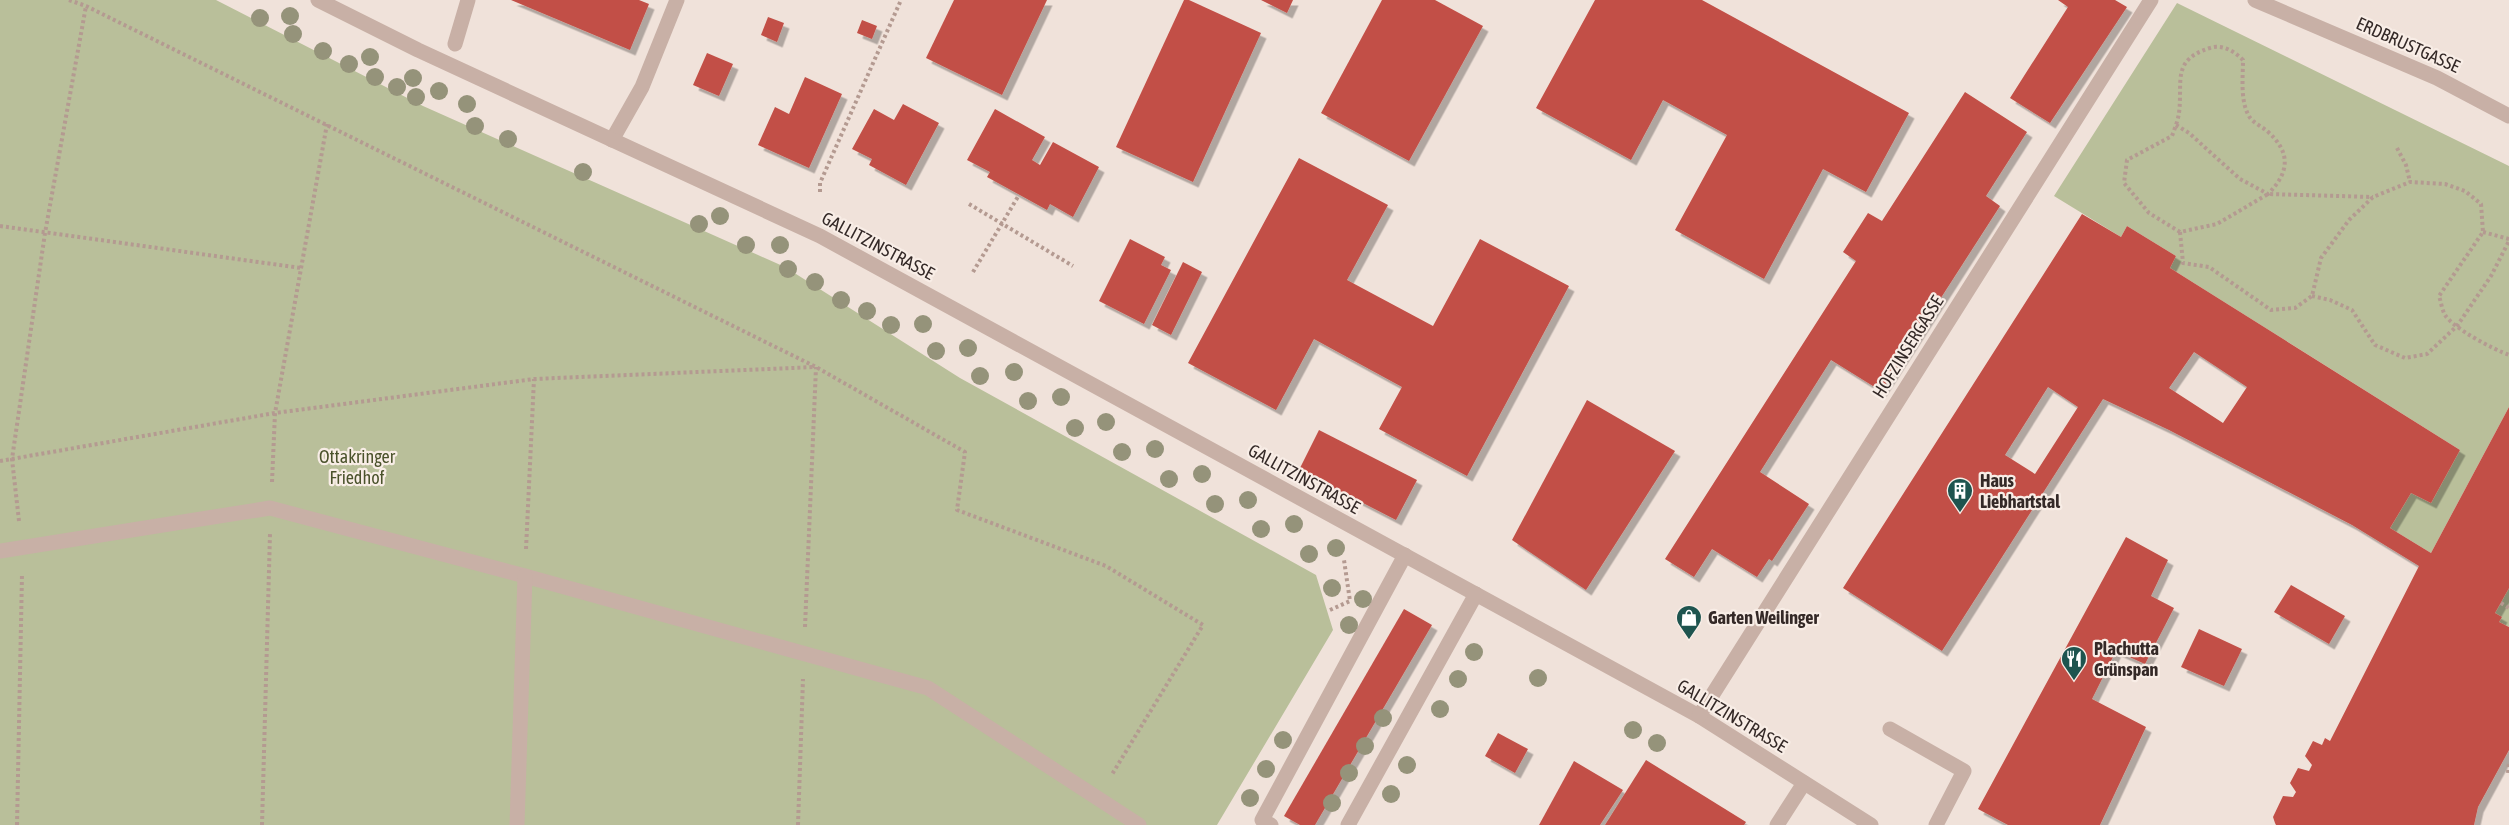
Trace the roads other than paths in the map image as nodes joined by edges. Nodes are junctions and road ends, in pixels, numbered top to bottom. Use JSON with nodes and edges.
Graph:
{"nodes":[{"id":1,"x":318,"y":0,"type":"edge"},
{"id":2,"x":468,"y":0,"type":"edge"},
{"id":3,"x":677,"y":0,"type":"edge"},
{"id":4,"x":2151,"y":0,"type":"edge"},
{"id":5,"x":2254,"y":0,"type":"edge"},
{"id":6,"x":455,"y":44,"type":"dead end"},
{"id":7,"x":2509,"y":116,"type":"edge"},
{"id":8,"x":612,"y":140,"type":"junction"},
{"id":9,"x":0,"y":551,"type":"edge"},
{"id":10,"x":1405,"y":555,"type":"junction"},
{"id":11,"x":525,"y":576,"type":"junction"},
{"id":12,"x":1476,"y":594,"type":"junction"},
{"id":13,"x":1699,"y":716,"type":"junction"},
{"id":14,"x":1890,"y":729,"type":"dead end"},
{"id":15,"x":1804,"y":783,"type":"junction"},
{"id":16,"x":1264,"y":823,"type":"edge"},
{"id":17,"x":518,"y":825,"type":"edge"},
{"id":18,"x":1139,"y":825,"type":"edge"},
{"id":19,"x":1348,"y":825,"type":"edge"},
{"id":20,"x":1777,"y":825,"type":"edge"},
{"id":21,"x":1871,"y":825,"type":"edge"},
{"id":22,"x":1936,"y":825,"type":"edge"}],
"edges":[{"from":1,"to":8,"type":"street","name":"GALLITZINSTRASSE"},
{"from":2,"to":6,"type":"street"},
{"from":3,"to":8,"type":"street"},
{"from":4,"to":13,"type":"street","name":"HOFZINSERGASSE"},
{"from":5,"to":7,"type":"street","name":"ERDBRUSTGASSE"},
{"from":8,"to":10,"type":"street","name":"GALLITZINSTRASSE"},
{"from":9,"to":11,"type":"street"},
{"from":10,"to":12,"type":"street","name":"GALLITZINSTRASSE"},
{"from":10,"to":16,"type":"street"},
{"from":11,"to":17,"type":"street"},
{"from":11,"to":18,"type":"street"},
{"from":12,"to":13,"type":"street","name":"GALLITZINSTRASSE"},
{"from":12,"to":19,"type":"street"},
{"from":13,"to":15,"type":"street","name":"GALLITZINSTRASSE"},
{"from":14,"to":22,"type":"street"},
{"from":15,"to":20,"type":"street"},
{"from":15,"to":21,"type":"street","name":"GALLITZINSTRASSE"}]}
